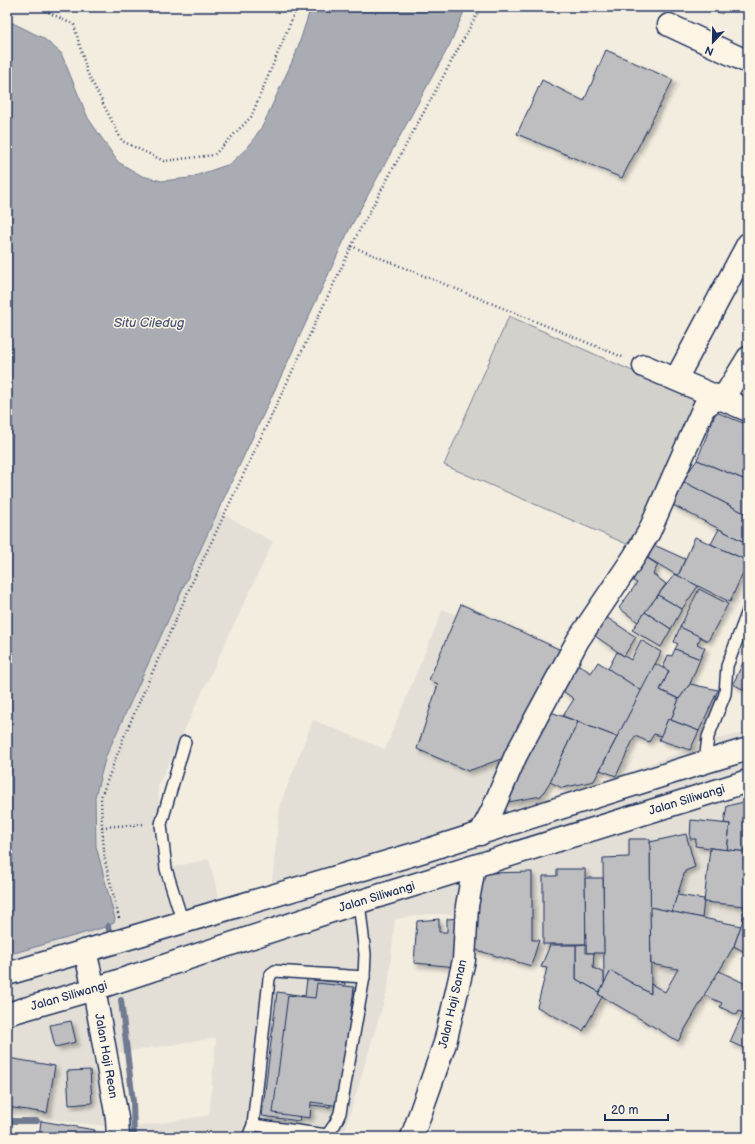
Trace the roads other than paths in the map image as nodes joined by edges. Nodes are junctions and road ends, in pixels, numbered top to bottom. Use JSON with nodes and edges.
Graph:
{"nodes":[{"id":1,"x":669,"y":25,"type":"dead end"},
{"id":2,"x":748,"y":62,"type":"edge"},
{"id":3,"x":748,"y":244,"type":"edge"},
{"id":4,"x":748,"y":358,"type":"edge"},
{"id":5,"x":644,"y":366,"type":"road end"},
{"id":6,"x":676,"y":379,"type":"junction"},
{"id":7,"x":719,"y":398,"type":"junction"},
{"id":8,"x":748,"y":410,"type":"edge"},
{"id":9,"x":748,"y":611,"type":"edge"},
{"id":10,"x":185,"y":742,"type":"dead end"},
{"id":11,"x":748,"y":749,"type":"edge"},
{"id":12,"x":705,"y":762,"type":"junction"},
{"id":13,"x":748,"y":781,"type":"edge"},
{"id":14,"x":480,"y":834,"type":"junction"},
{"id":15,"x":474,"y":867,"type":"junction"},
{"id":16,"x":359,"y":902,"type":"junction"},
{"id":17,"x":183,"y":923,"type":"junction"},
{"id":18,"x":85,"y":952,"type":"junction"},
{"id":19,"x":7,"y":974,"type":"edge"},
{"id":20,"x":364,"y":976,"type":"junction"},
{"id":21,"x":94,"y":989,"type":"junction"},
{"id":22,"x":7,"y":1014,"type":"edge"},
{"id":23,"x":253,"y":1125,"type":"junction"},
{"id":24,"x":326,"y":1136,"type":"edge"},
{"id":25,"x":118,"y":1137,"type":"edge"},
{"id":26,"x":248,"y":1137,"type":"edge"},
{"id":27,"x":412,"y":1137,"type":"edge"}],
"edges":[{"from":1,"to":2,"type":"main road"},
{"from":3,"to":6,"type":"main road"},
{"from":4,"to":7,"type":"main road"},
{"from":5,"to":6,"type":"main road"},
{"from":6,"to":7,"type":"main road"},
{"from":7,"to":8,"type":"main road"},
{"from":7,"to":14,"type":"main road"},
{"from":9,"to":12,"type":"lane"},
{"from":10,"to":17,"type":"lane"},
{"from":11,"to":12,"type":"main road"},
{"from":12,"to":14,"type":"main road"},
{"from":13,"to":15,"type":"main road","name":"Jalan Siliwangi"},
{"from":14,"to":17,"type":"main road"},
{"from":15,"to":16,"type":"main road","name":"Jalan Siliwangi"},
{"from":15,"to":27,"type":"main road","name":"Jalan Haji Sanan"},
{"from":16,"to":20,"type":"lane"},
{"from":16,"to":21,"type":"main road","name":"Jalan Siliwangi"},
{"from":17,"to":18,"type":"main road"},
{"from":18,"to":19,"type":"main road"},
{"from":18,"to":21,"type":"main road","name":"Jalan Haji Rean"},
{"from":20,"to":23,"type":"lane"},
{"from":20,"to":24,"type":"lane"},
{"from":21,"to":22,"type":"main road","name":"Jalan Siliwangi"},
{"from":21,"to":25,"type":"main road","name":"Jalan Haji Rean"},
{"from":23,"to":24,"type":"lane"},
{"from":23,"to":26,"type":"lane"}]}
